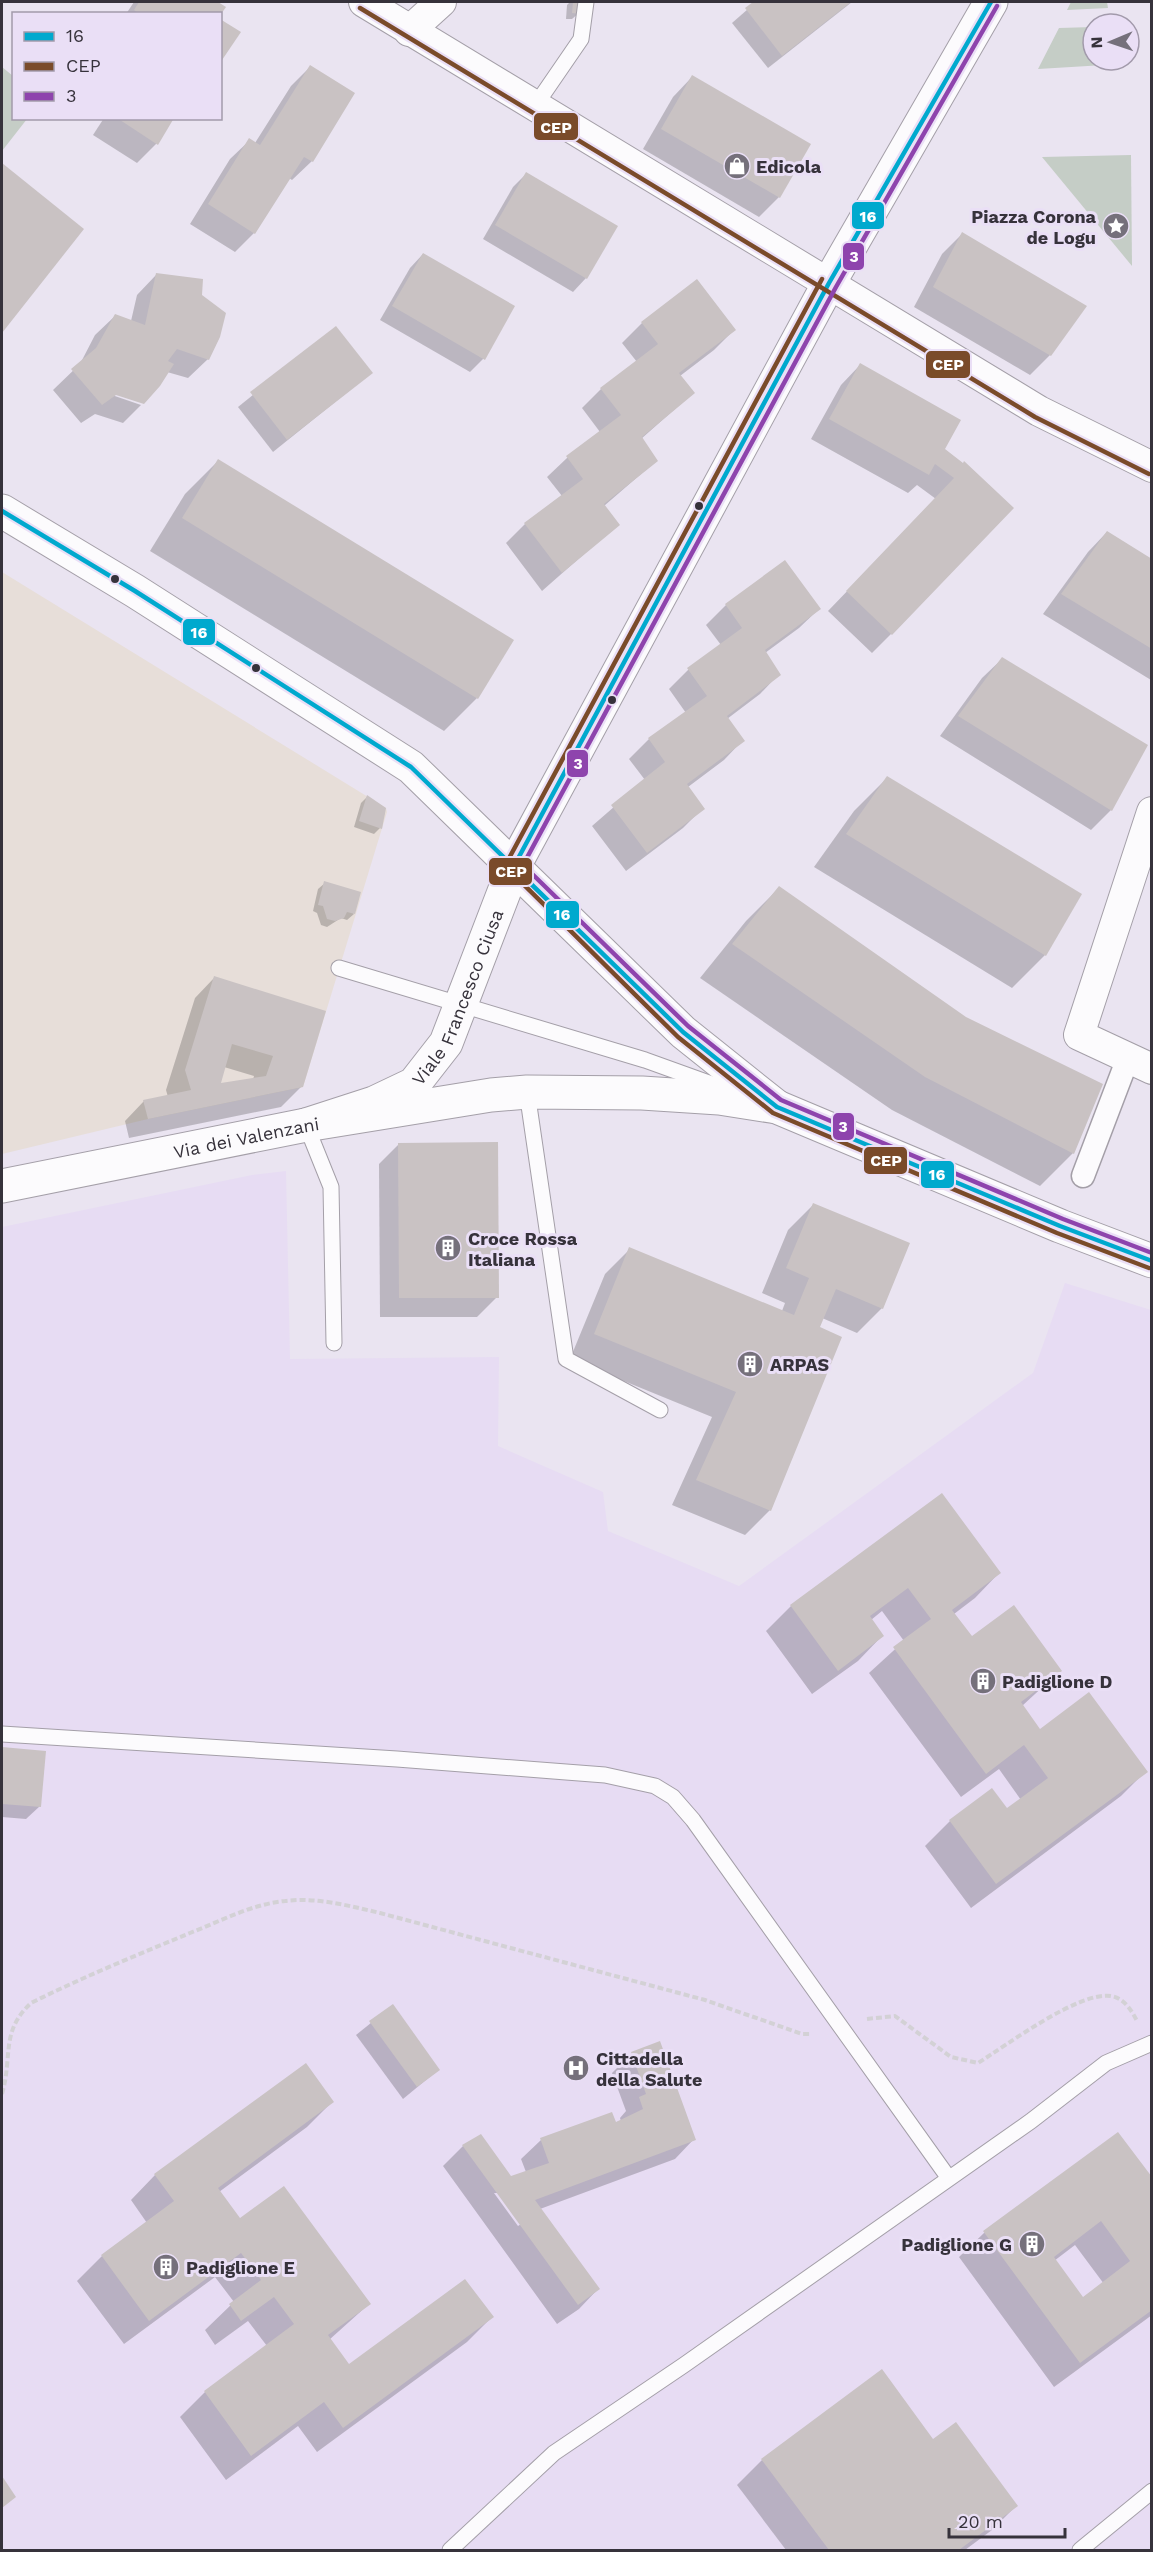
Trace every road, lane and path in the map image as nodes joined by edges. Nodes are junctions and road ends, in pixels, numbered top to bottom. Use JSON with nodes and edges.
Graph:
{"nodes":[{"id":1,"x":364,"y":2,"type":"edge"},
{"id":2,"x":441,"y":2,"type":"edge"},
{"id":3,"x":586,"y":2,"type":"edge"},
{"id":4,"x":991,"y":2,"type":"edge"},
{"id":5,"x":409,"y":31,"type":"junction"},
{"id":6,"x":535,"y":106,"type":"junction"},
{"id":7,"x":829,"y":283,"type":"junction"},
{"id":8,"x":1152,"y":467,"type":"edge"},
{"id":9,"x":2,"y":511,"type":"edge"},
{"id":10,"x":1152,"y":812,"type":"edge"},
{"id":11,"x":514,"y":866,"type":"junction"},
{"id":12,"x":339,"y":968,"type":"dead end"},
{"id":13,"x":462,"y":1006,"type":"junction"},
{"id":14,"x":1140,"y":1063,"type":"edge"},
{"id":15,"x":527,"y":1092,"type":"junction"},
{"id":16,"x":777,"y":1107,"type":"junction"},
{"id":17,"x":306,"y":1125,"type":"junction"},
{"id":18,"x":1083,"y":1176,"type":"dead end"},
{"id":19,"x":2,"y":1186,"type":"edge"},
{"id":20,"x":1152,"y":1261,"type":"edge"},
{"id":21,"x":334,"y":1343,"type":"dead end"},
{"id":22,"x":660,"y":1410,"type":"dead end"},
{"id":23,"x":2,"y":1734,"type":"edge"},
{"id":24,"x":843,"y":2026,"type":"junction"},
{"id":25,"x":1150,"y":2043,"type":"edge"},
{"id":26,"x":2,"y":2094,"type":"edge"},
{"id":27,"x":948,"y":2177,"type":"junction"},
{"id":28,"x":1152,"y":2491,"type":"edge"},
{"id":29,"x":450,"y":2550,"type":"edge"},
{"id":30,"x":1080,"y":2550,"type":"edge"}],
"edges":[{"from":1,"to":5,"type":"street"},
{"from":2,"to":5,"type":"street"},
{"from":3,"to":6,"type":"lane"},
{"from":4,"to":7,"type":"street","name":"Viale Francesco Ciusa"},
{"from":5,"to":6,"type":"street"},
{"from":6,"to":7,"type":"street"},
{"from":7,"to":8,"type":"street"},
{"from":7,"to":11,"type":"street","name":"Viale Francesco Ciusa"},
{"from":9,"to":11,"type":"street"},
{"from":10,"to":14,"type":"street"},
{"from":11,"to":13,"type":"street","name":"Viale Francesco Ciusa"},
{"from":11,"to":16,"type":"street"},
{"from":12,"to":13,"type":"lane"},
{"from":13,"to":16,"type":"lane"},
{"from":13,"to":17,"type":"street","name":"Viale Francesco Ciusa"},
{"from":14,"to":18,"type":"street"},
{"from":15,"to":16,"type":"street"},
{"from":15,"to":17,"type":"street","name":"Via dei Valenzani"},
{"from":15,"to":22,"type":"lane"},
{"from":16,"to":20,"type":"street"},
{"from":17,"to":19,"type":"street","name":"Via dei Valenzani"},
{"from":17,"to":21,"type":"lane"},
{"from":23,"to":24,"type":"lane"},
{"from":24,"to":25,"type":"path"},
{"from":24,"to":26,"type":"path"},
{"from":24,"to":27,"type":"lane"},
{"from":25,"to":27,"type":"lane"},
{"from":27,"to":29,"type":"lane"},
{"from":28,"to":30,"type":"lane"}]}
